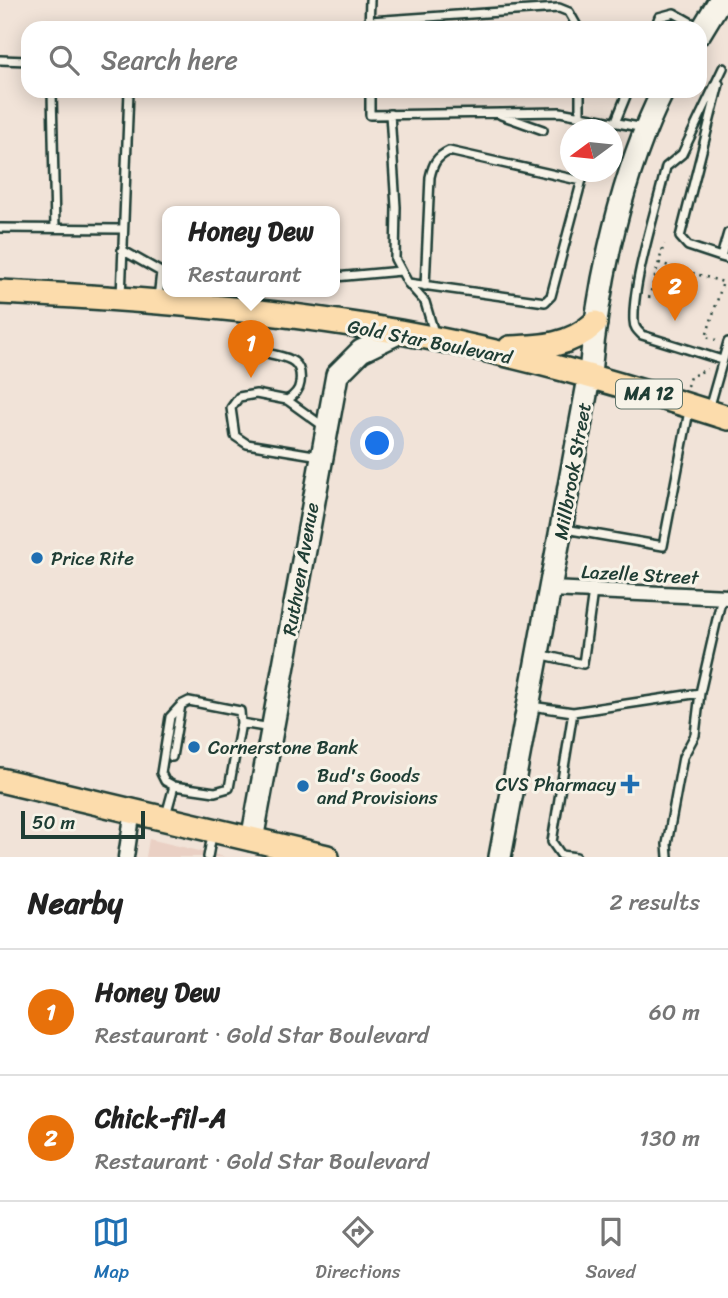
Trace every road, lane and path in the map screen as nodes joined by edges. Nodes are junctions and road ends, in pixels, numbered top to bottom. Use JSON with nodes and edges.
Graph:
{"nodes":[{"id":1,"x":370,"y":0,"type":"edge"},
{"id":2,"x":720,"y":0,"type":"edge"},
{"id":3,"x":369,"y":21,"type":"edge"},
{"id":4,"x":405,"y":21,"type":"edge"},
{"id":5,"x":574,"y":21,"type":"edge"},
{"id":6,"x":658,"y":21,"type":"edge"},
{"id":7,"x":686,"y":21,"type":"edge"},
{"id":8,"x":707,"y":21,"type":"edge"},
{"id":9,"x":0,"y":60,"type":"edge"},
{"id":10,"x":21,"y":61,"type":"edge"},
{"id":11,"x":726,"y":69,"type":"edge"},
{"id":12,"x":52,"y":98,"type":"edge"},
{"id":13,"x":129,"y":98,"type":"edge"},
{"id":14,"x":370,"y":98,"type":"edge"},
{"id":15,"x":580,"y":98,"type":"edge"},
{"id":16,"x":625,"y":98,"type":"edge"},
{"id":17,"x":659,"y":98,"type":"edge"},
{"id":18,"x":494,"y":113,"type":"junction"},
{"id":19,"x":390,"y":114,"type":"junction"},
{"id":20,"x":580,"y":114,"type":"junction"},
{"id":21,"x":599,"y":118,"type":"joint"},
{"id":22,"x":602,"y":119,"type":"edge"},
{"id":23,"x":617,"y":119,"type":"edge"},
{"id":24,"x":623,"y":124,"type":"edge"},
{"id":25,"x":644,"y":128,"type":"junction"},
{"id":26,"x":543,"y":130,"type":"dead end"},
{"id":27,"x":560,"y":176,"type":"edge"},
{"id":28,"x":582,"y":182,"type":"edge"},
{"id":29,"x":0,"y":228,"type":"edge"},
{"id":30,"x":55,"y":228,"type":"junction"},
{"id":31,"x":123,"y":229,"type":"junction"},
{"id":32,"x":728,"y":233,"type":"edge"},
{"id":33,"x":664,"y":244,"type":"dead end"},
{"id":34,"x":122,"y":250,"type":"junction"},
{"id":35,"x":725,"y":258,"type":"edge"},
{"id":36,"x":659,"y":263,"type":"junction"},
{"id":37,"x":162,"y":271,"type":"edge"},
{"id":38,"x":401,"y":271,"type":"junction"},
{"id":39,"x":340,"y":277,"type":"edge"},
{"id":40,"x":162,"y":280,"type":"edge"},
{"id":41,"x":408,"y":283,"type":"junction"},
{"id":42,"x":425,"y":286,"type":"junction"},
{"id":43,"x":0,"y":292,"type":"edge"},
{"id":44,"x":120,"y":298,"type":"junction"},
{"id":45,"x":157,"y":301,"type":"junction"},
{"id":46,"x":648,"y":301,"type":"dead end"},
{"id":47,"x":255,"y":311,"type":"junction"},
{"id":48,"x":595,"y":323,"type":"junction"},
{"id":49,"x":400,"y":332,"type":"junction"},
{"id":50,"x":436,"y":340,"type":"junction"},
{"id":51,"x":727,"y":347,"type":"edge"},
{"id":52,"x":481,"y":349,"type":"junction"},
{"id":53,"x":711,"y":356,"type":"junction"},
{"id":54,"x":722,"y":360,"type":"junction"},
{"id":55,"x":589,"y":376,"type":"junction"},
{"id":56,"x":287,"y":400,"type":"junction"},
{"id":57,"x":703,"y":405,"type":"edge"},
{"id":58,"x":326,"y":429,"type":"junction"},
{"id":59,"x":321,"y":456,"type":"junction"},
{"id":60,"x":561,"y":528,"type":"junction"},
{"id":61,"x":550,"y":589,"type":"junction"},
{"id":62,"x":593,"y":591,"type":"junction"},
{"id":63,"x":725,"y":597,"type":"edge"},
{"id":64,"x":538,"y":654,"type":"junction"},
{"id":65,"x":700,"y":693,"type":"junction"},
{"id":66,"x":181,"y":705,"type":"junction"},
{"id":67,"x":528,"y":705,"type":"junction"},
{"id":68,"x":573,"y":712,"type":"junction"},
{"id":69,"x":241,"y":719,"type":"junction"},
{"id":70,"x":272,"y":729,"type":"junction"},
{"id":71,"x":172,"y":757,"type":"dead end"},
{"id":72,"x":169,"y":773,"type":"dead end"},
{"id":73,"x":0,"y":780,"type":"edge"},
{"id":74,"x":171,"y":786,"type":"junction"},
{"id":75,"x":133,"y":810,"type":"junction"},
{"id":76,"x":165,"y":819,"type":"junction"},
{"id":77,"x":213,"y":831,"type":"junction"},
{"id":78,"x":251,"y":840,"type":"junction"},
{"id":79,"x":314,"y":856,"type":"edge"},
{"id":80,"x":126,"y":857,"type":"edge"},
{"id":81,"x":208,"y":857,"type":"edge"},
{"id":82,"x":500,"y":857,"type":"edge"},
{"id":83,"x":576,"y":857,"type":"edge"},
{"id":84,"x":668,"y":857,"type":"edge"}],
"edges":[{"from":1,"to":3,"type":"lane"},
{"from":2,"to":8,"type":"main road"},
{"from":4,"to":5,"type":"lane"},
{"from":6,"to":7,"type":"lane"},
{"from":9,"to":10,"type":"lane"},
{"from":11,"to":35,"type":"lane"},
{"from":11,"to":53,"type":"lane"},
{"from":12,"to":30,"type":"lane"},
{"from":13,"to":31,"type":"lane"},
{"from":14,"to":19,"type":"lane"},
{"from":15,"to":20,"type":"lane"},
{"from":16,"to":23,"type":"lane"},
{"from":17,"to":25,"type":"main road","name":"Millbrook Street"},
{"from":18,"to":19,"type":"lane"},
{"from":18,"to":20,"type":"lane"},
{"from":18,"to":26,"type":"lane"},
{"from":19,"to":38,"type":"lane"},
{"from":20,"to":21,"type":"lane"},
{"from":21,"to":22,"type":"lane"},
{"from":24,"to":25,"type":"lane"},
{"from":25,"to":48,"type":"main road","name":"Millbrook Street"},
{"from":27,"to":42,"type":"lane"},
{"from":28,"to":42,"type":"lane"},
{"from":29,"to":30,"type":"lane"},
{"from":30,"to":31,"type":"lane"},
{"from":31,"to":34,"type":"lane"},
{"from":32,"to":35,"type":"lane"},
{"from":33,"to":36,"type":"path"},
{"from":34,"to":37,"type":"lane"},
{"from":34,"to":44,"type":"lane"},
{"from":36,"to":46,"type":"path"},
{"from":36,"to":53,"type":"path"},
{"from":38,"to":39,"type":"lane"},
{"from":38,"to":41,"type":"lane"},
{"from":40,"to":45,"type":"lane"},
{"from":41,"to":42,"type":"lane"},
{"from":41,"to":50,"type":"lane"},
{"from":43,"to":44,"type":"main road","name":"Gold Star Boulevard","number":"MA 12"},
{"from":44,"to":45,"type":"main road","name":"Gold Star Boulevard","number":"MA 12"},
{"from":45,"to":47,"type":"main road","name":"Gold Star Boulevard","number":"MA 12"},
{"from":47,"to":49,"type":"main road","name":"Gold Star Boulevard","number":"MA 12"},
{"from":47,"to":56,"type":"lane"},
{"from":48,"to":52,"type":"main road"},
{"from":48,"to":55,"type":"main road","name":"Millbrook Street"},
{"from":49,"to":50,"type":"main road","name":"Gold Star Boulevard","number":"MA 12"},
{"from":49,"to":58,"type":"main road","name":"Ruthven Avenue"},
{"from":50,"to":52,"type":"main road","name":"Gold Star Boulevard","number":"MA 12"},
{"from":51,"to":54,"type":"lane"},
{"from":52,"to":55,"type":"main road","name":"Gold Star Boulevard","number":"MA 12"},
{"from":53,"to":54,"type":"lane"},
{"from":53,"to":57,"type":"path"},
{"from":54,"to":57,"type":"lane"},
{"from":55,"to":57,"type":"main road","name":"Gold Star Boulevard","number":"MA 12"},
{"from":55,"to":60,"type":"main road","name":"Millbrook Street"},
{"from":56,"to":58,"type":"lane"},
{"from":56,"to":59,"type":"lane"},
{"from":57,"to":60,"type":"lane"},
{"from":58,"to":59,"type":"main road","name":"Ruthven Avenue"},
{"from":59,"to":70,"type":"main road","name":"Ruthven Avenue"},
{"from":60,"to":61,"type":"main road","name":"Millbrook Street"},
{"from":61,"to":62,"type":"street","name":"Lazelle Street"},
{"from":61,"to":64,"type":"main road","name":"Millbrook Street"},
{"from":62,"to":63,"type":"street","name":"Lazelle Street"},
{"from":62,"to":64,"type":"lane"},
{"from":63,"to":65,"type":"lane"},
{"from":64,"to":67,"type":"main road","name":"Millbrook Street"},
{"from":65,"to":68,"type":"lane"},
{"from":65,"to":84,"type":"lane"},
{"from":66,"to":69,"type":"lane"},
{"from":66,"to":71,"type":"lane"},
{"from":66,"to":74,"type":"lane"},
{"from":67,"to":68,"type":"lane"},
{"from":67,"to":82,"type":"main road","name":"Millbrook Street"},
{"from":68,"to":83,"type":"lane"},
{"from":69,"to":70,"type":"lane"},
{"from":69,"to":74,"type":"lane"},
{"from":70,"to":78,"type":"main road","name":"Ruthven Avenue"},
{"from":72,"to":74,"type":"lane"},
{"from":73,"to":75,"type":"main road"},
{"from":74,"to":76,"type":"lane"},
{"from":75,"to":76,"type":"main road"},
{"from":75,"to":80,"type":"street"},
{"from":76,"to":77,"type":"main road"},
{"from":77,"to":78,"type":"main road"},
{"from":77,"to":81,"type":"lane"},
{"from":78,"to":79,"type":"main road"}]}
